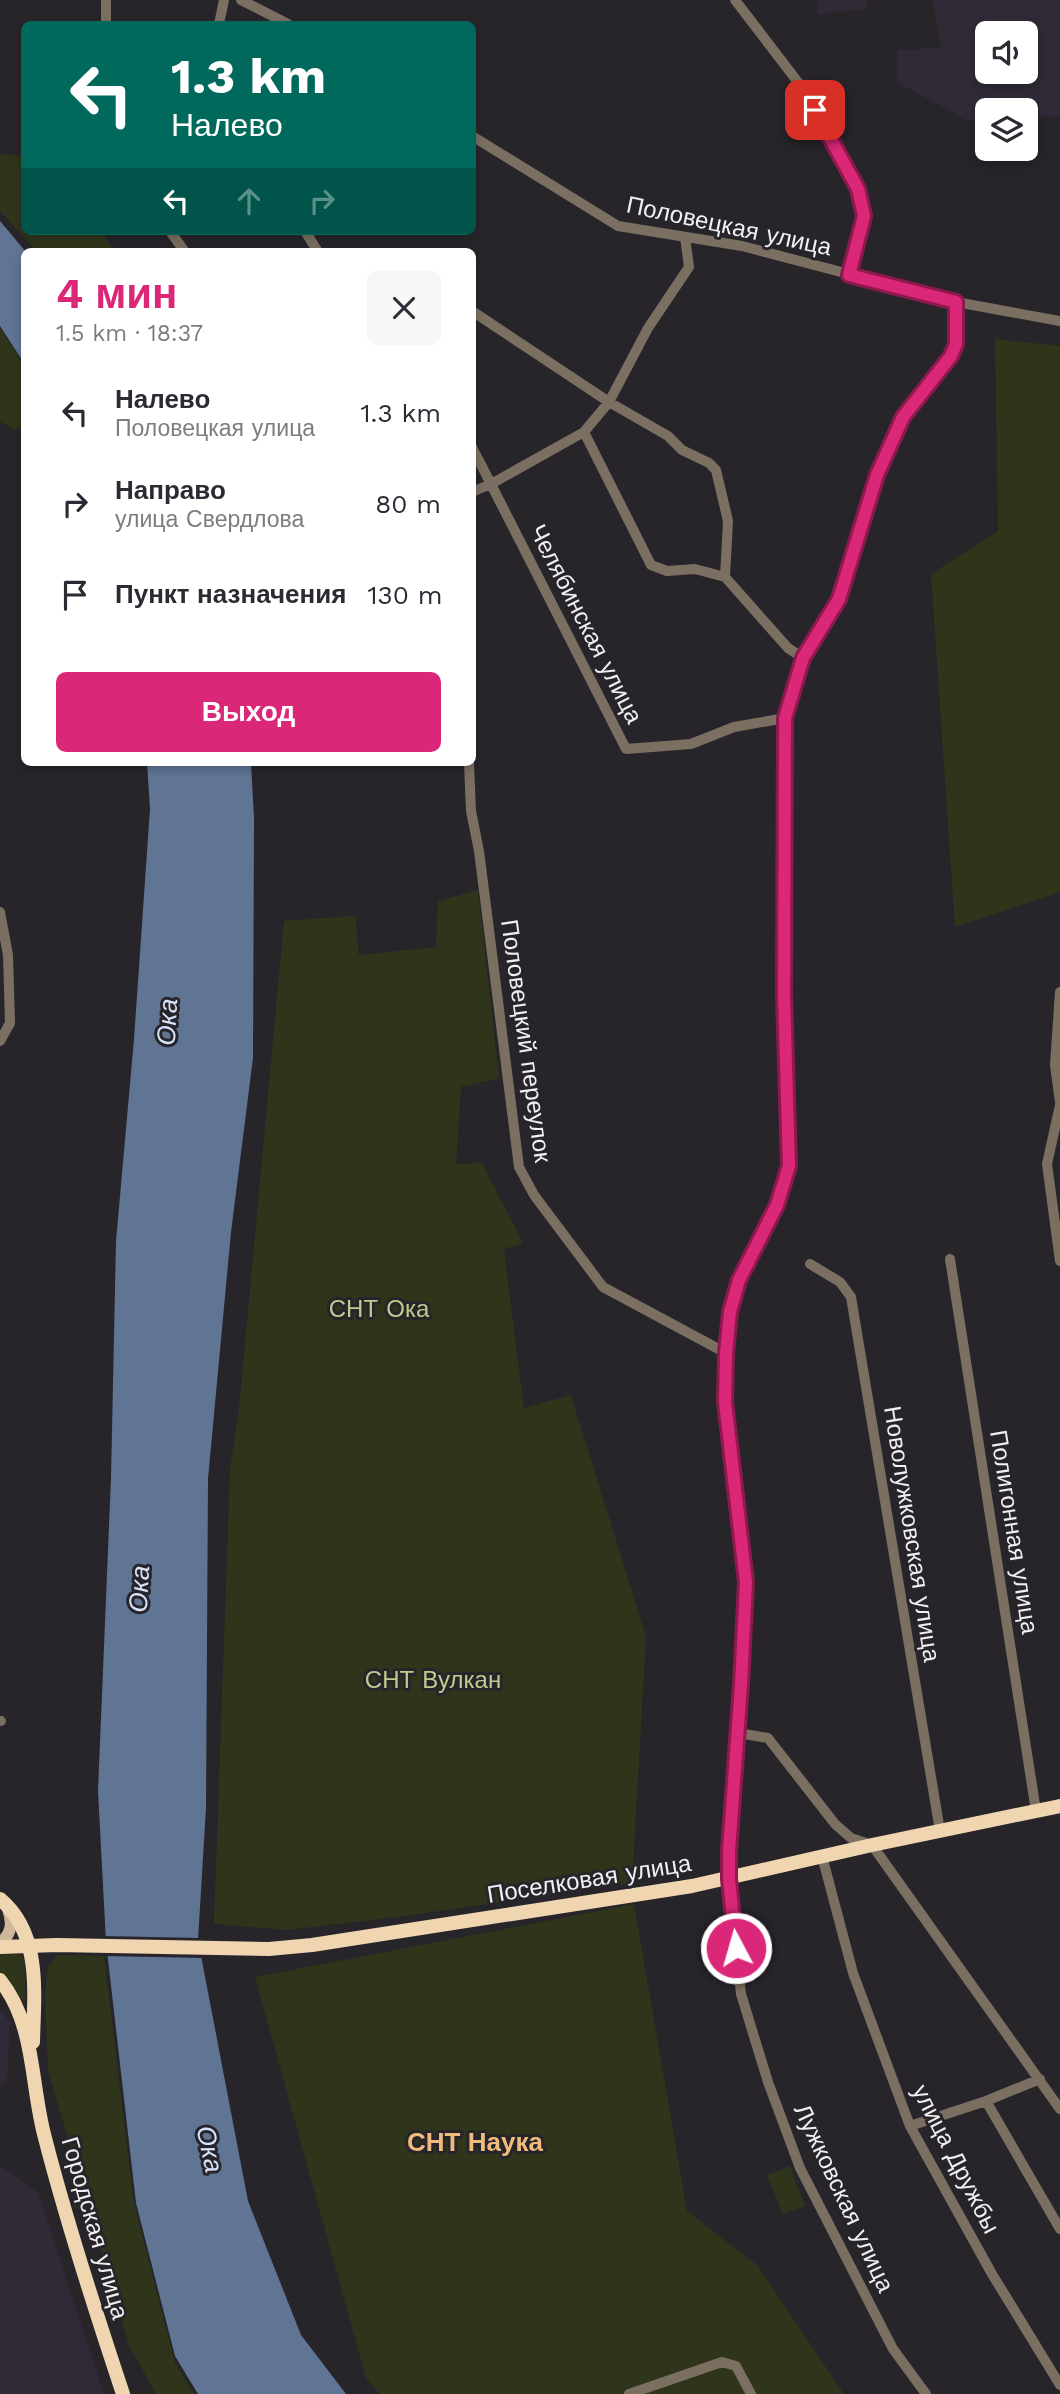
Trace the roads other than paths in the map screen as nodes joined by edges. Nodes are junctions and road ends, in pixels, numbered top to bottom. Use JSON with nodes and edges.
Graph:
{"nodes":[{"id":1,"x":106,"y":0,"type":"edge"},
{"id":2,"x":224,"y":0,"type":"edge"},
{"id":3,"x":241,"y":0,"type":"edge"},
{"id":4,"x":734,"y":0,"type":"edge"},
{"id":5,"x":106,"y":21,"type":"edge"},
{"id":6,"x":220,"y":21,"type":"edge"},
{"id":7,"x":282,"y":21,"type":"edge"},
{"id":8,"x":476,"y":138,"type":"edge"},
{"id":9,"x":685,"y":237,"type":"junction"},
{"id":10,"x":849,"y":275,"type":"junction"},
{"id":11,"x":956,"y":302,"type":"junction"},
{"id":12,"x":476,"y":314,"type":"edge"},
{"id":13,"x":1060,"y":321,"type":"edge"},
{"id":14,"x":609,"y":402,"type":"junction"},
{"id":15,"x":584,"y":432,"type":"junction"},
{"id":16,"x":476,"y":455,"type":"edge"},
{"id":17,"x":491,"y":484,"type":"junction"},
{"id":18,"x":476,"y":490,"type":"edge"},
{"id":19,"x":725,"y":577,"type":"junction"},
{"id":20,"x":803,"y":658,"type":"junction"},
{"id":21,"x":785,"y":718,"type":"junction"},
{"id":22,"x":469,"y":766,"type":"edge"},
{"id":23,"x":0,"y":912,"type":"edge"},
{"id":24,"x":4,"y":958,"type":"edge"},
{"id":25,"x":1060,"y":992,"type":"edge"},
{"id":26,"x":0,"y":1041,"type":"edge"},
{"id":27,"x":1060,"y":1103,"type":"edge"},
{"id":28,"x":1055,"y":1191,"type":"edge"},
{"id":29,"x":950,"y":1259,"type":"dead end"},
{"id":30,"x":1060,"y":1261,"type":"edge"},
{"id":31,"x":810,"y":1264,"type":"dead end"},
{"id":32,"x":726,"y":1353,"type":"junction"},
{"id":33,"x":738,"y":1733,"type":"junction"},
{"id":34,"x":1060,"y":1806,"type":"edge"},
{"id":35,"x":1036,"y":1811,"type":"junction"},
{"id":36,"x":940,"y":1831,"type":"junction"},
{"id":37,"x":872,"y":1845,"type":"junction"},
{"id":38,"x":822,"y":1856,"type":"junction"},
{"id":39,"x":729,"y":1879,"type":"junction"},
{"id":40,"x":1,"y":1900,"type":"edge"},
{"id":41,"x":17,"y":1920,"type":"junction"},
{"id":42,"x":0,"y":1945,"type":"edge"},
{"id":43,"x":29,"y":1945,"type":"junction"},
{"id":44,"x":60,"y":1945,"type":"junction"},
{"id":45,"x":0,"y":1980,"type":"edge"},
{"id":46,"x":34,"y":1990,"type":"junction"},
{"id":47,"x":33,"y":2073,"type":"junction"},
{"id":48,"x":1040,"y":2079,"type":"junction"},
{"id":49,"x":986,"y":2101,"type":"junction"},
{"id":50,"x":1060,"y":2109,"type":"edge"},
{"id":51,"x":910,"y":2126,"type":"junction"},
{"id":52,"x":1060,"y":2229,"type":"edge"},
{"id":53,"x":1060,"y":2385,"type":"edge"},
{"id":54,"x":123,"y":2394,"type":"edge"},
{"id":55,"x":629,"y":2394,"type":"edge"},
{"id":56,"x":751,"y":2394,"type":"edge"},
{"id":57,"x":926,"y":2394,"type":"edge"}],
"edges":[{"from":1,"to":5,"type":"street"},
{"from":2,"to":6,"type":"street"},
{"from":3,"to":7,"type":"street"},
{"from":4,"to":10,"type":"street"},
{"from":8,"to":9,"type":"street","name":"Половецкая улица"},
{"from":9,"to":10,"type":"street","name":"Половецкая улица"},
{"from":9,"to":14,"type":"street"},
{"from":10,"to":11,"type":"street","name":"Половецкая улица"},
{"from":11,"to":13,"type":"street","name":"Половецкая улица"},
{"from":11,"to":20,"type":"street","name":"Лужковская улица"},
{"from":12,"to":14,"type":"street"},
{"from":14,"to":15,"type":"street"},
{"from":14,"to":19,"type":"street"},
{"from":15,"to":17,"type":"street"},
{"from":15,"to":19,"type":"street"},
{"from":16,"to":17,"type":"street","name":"Челябинская улица"},
{"from":17,"to":18,"type":"street"},
{"from":17,"to":21,"type":"street","name":"Челябинская улица"},
{"from":19,"to":20,"type":"street"},
{"from":20,"to":21,"type":"street","name":"Лужковская улица"},
{"from":21,"to":32,"type":"street","name":"Лужковская улица"},
{"from":22,"to":32,"type":"street","name":"Половецкий переулок"},
{"from":23,"to":24,"type":"street"},
{"from":24,"to":26,"type":"street"},
{"from":25,"to":27,"type":"street"},
{"from":27,"to":28,"type":"street"},
{"from":28,"to":30,"type":"street"},
{"from":29,"to":35,"type":"street","name":"Полигонная улица"},
{"from":31,"to":36,"type":"street","name":"Новолужковская улица"},
{"from":32,"to":33,"type":"street","name":"Лужковская улица"},
{"from":33,"to":37,"type":"street"},
{"from":33,"to":39,"type":"street","name":"Лужковская улица"},
{"from":34,"to":35,"type":"highway","name":"Поселковая улица"},
{"from":35,"to":36,"type":"highway","name":"Поселковая улица"},
{"from":36,"to":37,"type":"highway","name":"Поселковая улица"},
{"from":37,"to":38,"type":"highway","name":"Поселковая улица"},
{"from":37,"to":48,"type":"street"},
{"from":38,"to":39,"type":"highway","name":"Поселковая улица"},
{"from":38,"to":51,"type":"street","name":"улица Дружбы"},
{"from":39,"to":44,"type":"highway","name":"Поселковая улица"},
{"from":39,"to":57,"type":"street","name":"Лужковская улица"},
{"from":40,"to":41,"type":"highway"},
{"from":40,"to":42,"type":"main road"},
{"from":41,"to":43,"type":"highway"},
{"from":41,"to":44,"type":"highway"},
{"from":42,"to":43,"type":"highway","name":"Поселковая улица"},
{"from":43,"to":44,"type":"highway","name":"Поселковая улица"},
{"from":43,"to":46,"type":"highway"},
{"from":44,"to":46,"type":"highway"},
{"from":45,"to":47,"type":"highway"},
{"from":46,"to":47,"type":"highway"},
{"from":47,"to":54,"type":"highway","name":"Городская улица"},
{"from":48,"to":49,"type":"street"},
{"from":48,"to":50,"type":"street"},
{"from":49,"to":51,"type":"street"},
{"from":49,"to":52,"type":"street"},
{"from":51,"to":53,"type":"street","name":"улица Дружбы"},
{"from":55,"to":56,"type":"street"}]}
